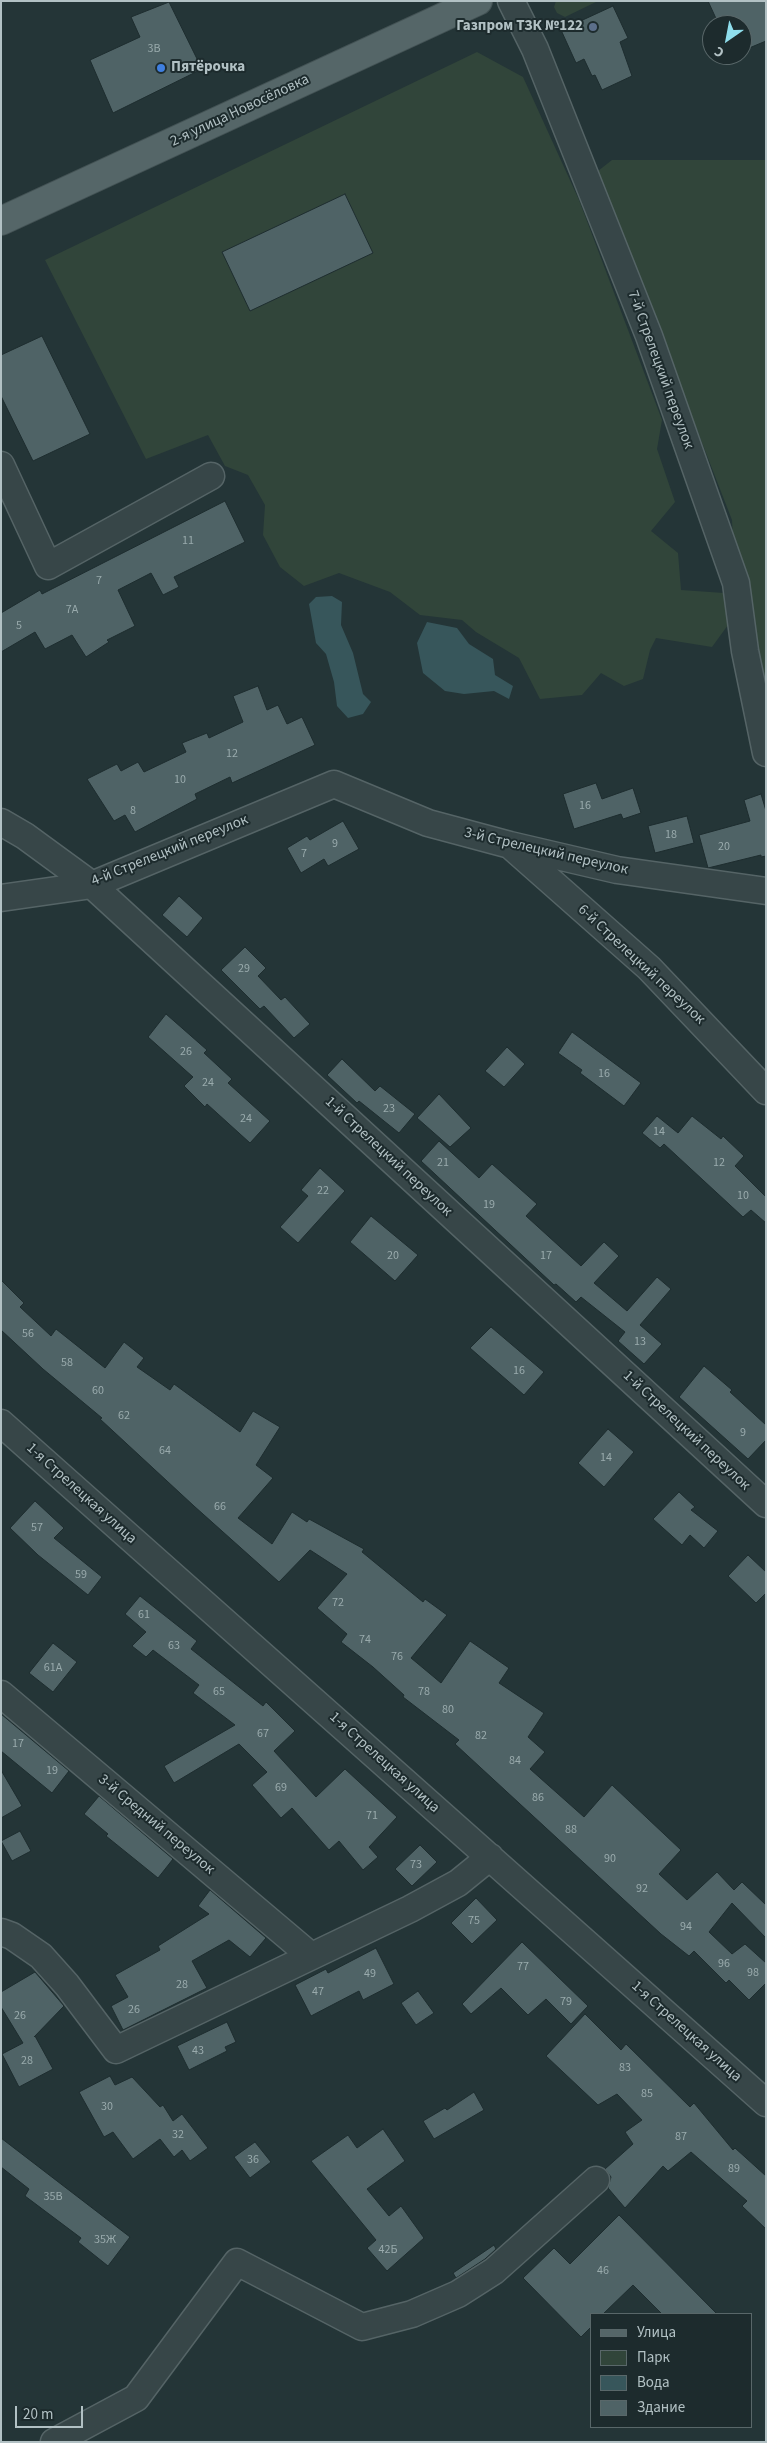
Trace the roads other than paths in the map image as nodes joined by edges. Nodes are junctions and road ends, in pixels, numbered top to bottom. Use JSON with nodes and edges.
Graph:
{"nodes":[{"id":1,"x":478,"y":1,"type":"edge"},
{"id":2,"x":512,"y":1,"type":"edge"},
{"id":3,"x":1,"y":221,"type":"edge"},
{"id":4,"x":1,"y":465,"type":"edge"},
{"id":5,"x":211,"y":476,"type":"dead end"},
{"id":6,"x":766,"y":752,"type":"edge"},
{"id":7,"x":334,"y":784,"type":"joint"},
{"id":8,"x":1,"y":822,"type":"edge"},
{"id":9,"x":510,"y":846,"type":"junction"},
{"id":10,"x":92,"y":885,"type":"junction"},
{"id":11,"x":766,"y":891,"type":"edge"},
{"id":12,"x":1,"y":898,"type":"edge"},
{"id":13,"x":766,"y":1091,"type":"edge"},
{"id":14,"x":1,"y":1423,"type":"edge"},
{"id":15,"x":766,"y":1504,"type":"edge"},
{"id":16,"x":1,"y":1694,"type":"edge"},
{"id":17,"x":490,"y":1857,"type":"junction"},
{"id":18,"x":1,"y":1932,"type":"edge"},
{"id":19,"x":311,"y":1956,"type":"junction"},
{"id":20,"x":766,"y":2103,"type":"edge"},
{"id":21,"x":596,"y":2180,"type":"dead end"},
{"id":22,"x":54,"y":2442,"type":"edge"}],
"edges":[{"from":1,"to":3,"type":"main road","name":"2-я улица Новосёловка"},
{"from":2,"to":6,"type":"street","name":"7-й Стрелецкий переулок"},
{"from":4,"to":5,"type":"street"},
{"from":7,"to":9,"type":"street","name":"3-й Стрелецкий переулок"},
{"from":7,"to":10,"type":"street","name":"4-й Стрелецкий переулок"},
{"from":8,"to":10,"type":"street","name":"1-й Стрелецкий переулок"},
{"from":9,"to":11,"type":"street","name":"3-й Стрелецкий переулок"},
{"from":9,"to":13,"type":"street","name":"6-й Стрелецкий переулок"},
{"from":10,"to":12,"type":"street","name":"4-й Стрелецкий переулок"},
{"from":10,"to":15,"type":"street","name":"1-й Стрелецкий переулок"},
{"from":14,"to":17,"type":"street","name":"1-я Стрелецкая улица"},
{"from":16,"to":19,"type":"street","name":"3-й Средний переулок"},
{"from":17,"to":19,"type":"street"},
{"from":17,"to":20,"type":"street","name":"1-я Стрелецкая улица"},
{"from":18,"to":19,"type":"street"},
{"from":21,"to":22,"type":"street"}]}
